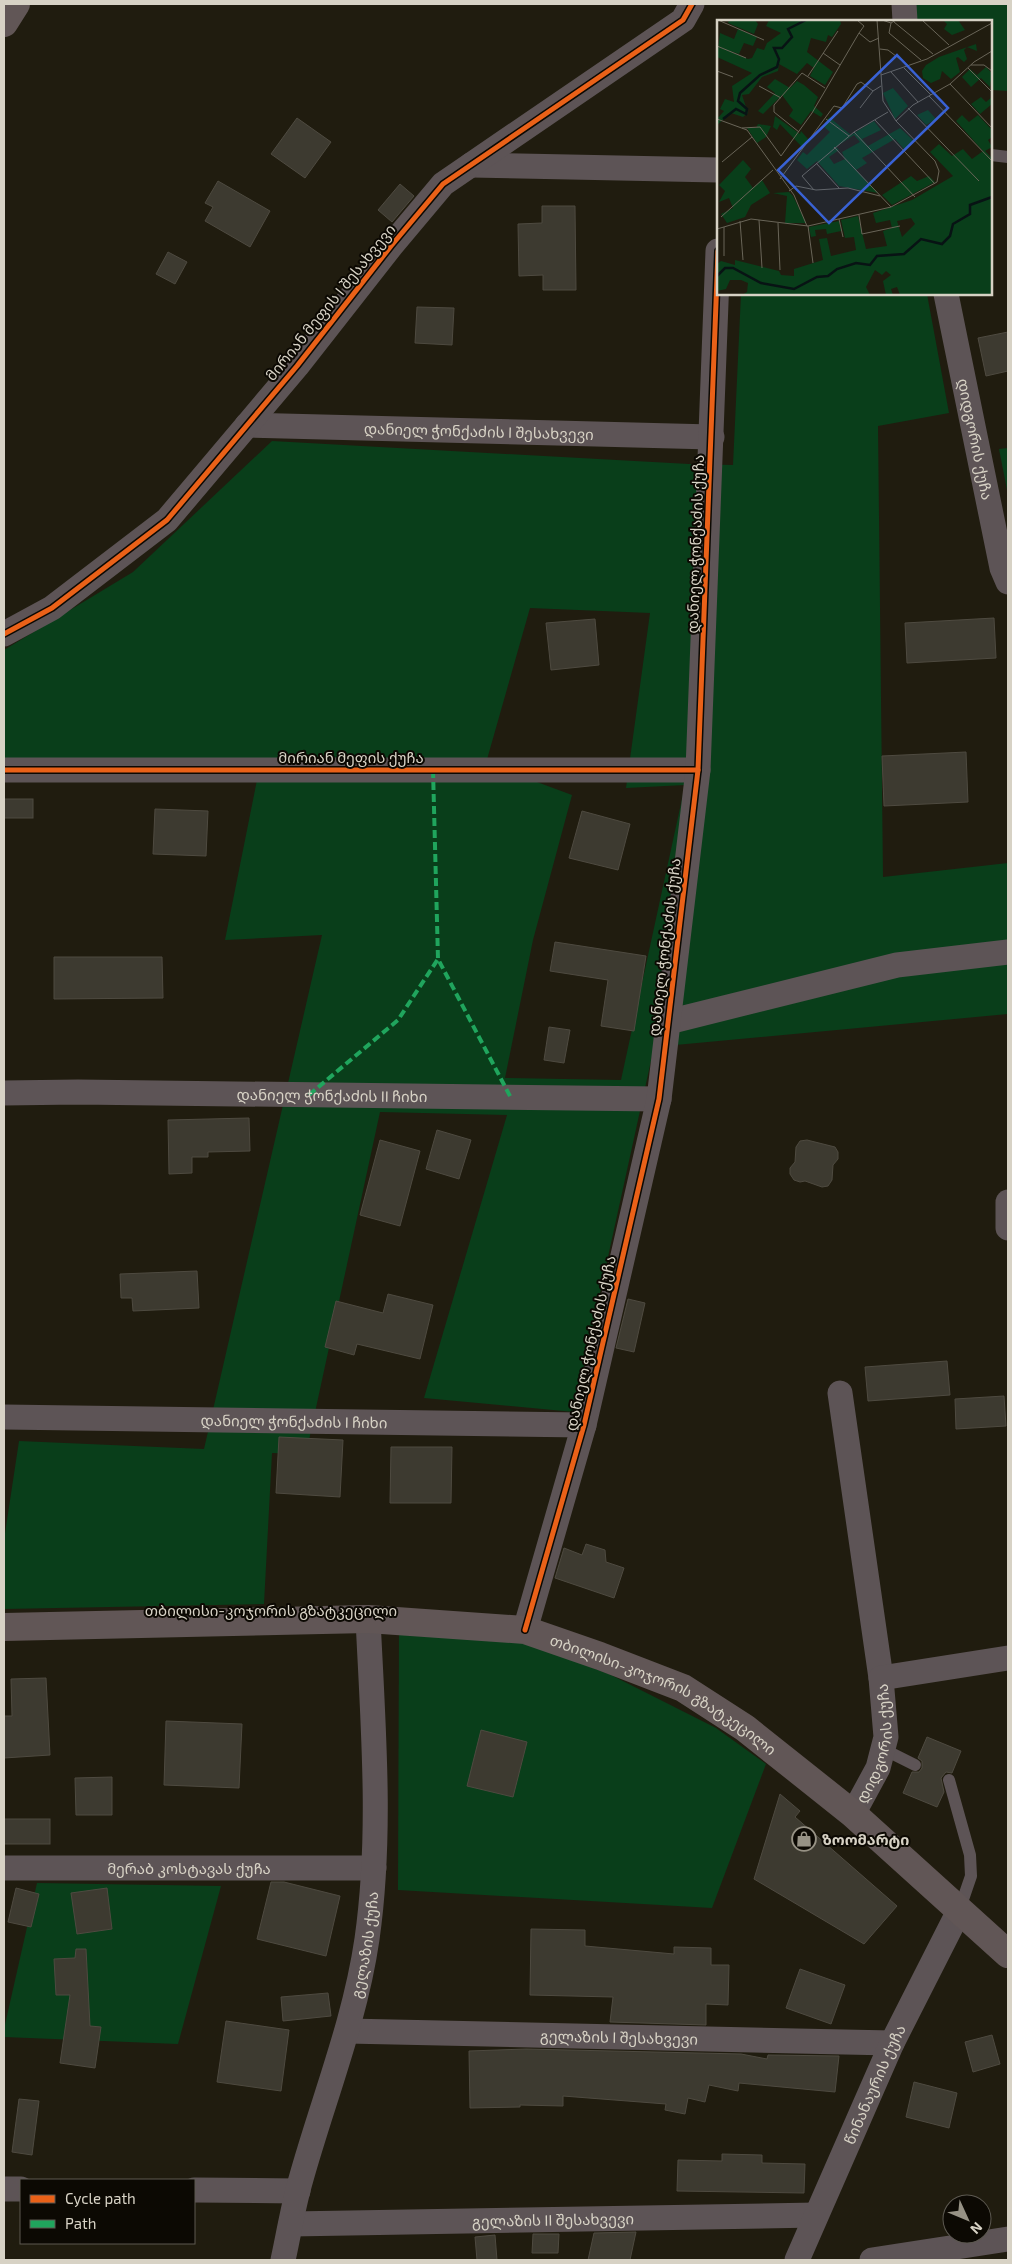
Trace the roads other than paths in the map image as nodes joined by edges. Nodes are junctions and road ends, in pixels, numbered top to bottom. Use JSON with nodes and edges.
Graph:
{"nodes":[{"id":1,"x":16,"y":4,"type":"edge"},
{"id":2,"x":692,"y":4,"type":"edge"},
{"id":3,"x":904,"y":4,"type":"edge"},
{"id":4,"x":906,"y":20,"type":"edge"},
{"id":5,"x":4,"y":23,"type":"edge"},
{"id":6,"x":992,"y":156,"type":"edge"},
{"id":7,"x":1008,"y":157,"type":"edge"},
{"id":8,"x":471,"y":164,"type":"junction"},
{"id":9,"x":717,"y":170,"type":"edge"},
{"id":10,"x":717,"y":282,"type":"edge"},
{"id":11,"x":946,"y":295,"type":"edge"},
{"id":12,"x":247,"y":425,"type":"junction"},
{"id":13,"x":712,"y":437,"type":"junction"},
{"id":14,"x":1008,"y":582,"type":"edge"},
{"id":15,"x":4,"y":634,"type":"edge"},
{"id":16,"x":4,"y":770,"type":"edge"},
{"id":17,"x":698,"y":770,"type":"junction"},
{"id":18,"x":1008,"y":952,"type":"edge"},
{"id":19,"x":668,"y":1022,"type":"junction"},
{"id":20,"x":4,"y":1093,"type":"edge"},
{"id":21,"x":659,"y":1099,"type":"junction"},
{"id":22,"x":1008,"y":1202,"type":"edge"},
{"id":23,"x":1008,"y":1228,"type":"edge"},
{"id":24,"x":840,"y":1393,"type":"dead end"},
{"id":25,"x":4,"y":1417,"type":"edge"},
{"id":26,"x":584,"y":1425,"type":"junction"},
{"id":27,"x":368,"y":1619,"type":"junction"},
{"id":28,"x":4,"y":1627,"type":"edge"},
{"id":29,"x":525,"y":1630,"type":"junction"},
{"id":30,"x":1008,"y":1658,"type":"edge"},
{"id":31,"x":881,"y":1678,"type":"junction"},
{"id":32,"x":883,"y":1749,"type":"junction"},
{"id":33,"x":915,"y":1765,"type":"dead end"},
{"id":34,"x":949,"y":1780,"type":"dead end"},
{"id":35,"x":853,"y":1814,"type":"junction"},
{"id":36,"x":4,"y":1868,"type":"edge"},
{"id":37,"x":374,"y":1868,"type":"junction"},
{"id":38,"x":959,"y":1911,"type":"junction"},
{"id":39,"x":1008,"y":1954,"type":"edge"},
{"id":40,"x":347,"y":2030,"type":"junction"},
{"id":41,"x":892,"y":2043,"type":"junction"},
{"id":42,"x":4,"y":2189,"type":"edge"},
{"id":43,"x":20,"y":2189,"type":"edge"},
{"id":44,"x":195,"y":2190,"type":"edge"},
{"id":45,"x":298,"y":2191,"type":"junction"},
{"id":46,"x":816,"y":2215,"type":"junction"},
{"id":47,"x":291,"y":2224,"type":"junction"},
{"id":48,"x":1008,"y":2239,"type":"edge"},
{"id":49,"x":282,"y":2260,"type":"edge"},
{"id":50,"x":796,"y":2260,"type":"edge"},
{"id":51,"x":872,"y":2260,"type":"edge"}],
"edges":[{"from":1,"to":5,"type":"main road"},
{"from":2,"to":8,"type":"street","name":"მირიან მეფის I შესახვევი"},
{"from":3,"to":4,"type":"street"},
{"from":6,"to":7,"type":"lane"},
{"from":8,"to":9,"type":"street"},
{"from":8,"to":12,"type":"street","name":"მირიან მეფის I შესახვევი"},
{"from":10,"to":13,"type":"street","name":"დანიელ ჭონქაძის ქუჩა"},
{"from":11,"to":14,"type":"street","name":"დიდგორის ქუჩა"},
{"from":12,"to":13,"type":"street","name":"დანიელ ჭონქაძის I შესახვევი"},
{"from":12,"to":15,"type":"street","name":"მირიან მეფის I შესახვევი"},
{"from":13,"to":17,"type":"street","name":"დანიელ ჭონქაძის ქუჩა"},
{"from":16,"to":17,"type":"street","name":"მირიან მეფის ქუჩა"},
{"from":17,"to":19,"type":"street","name":"დანიელ ჭონქაძის ქუჩა"},
{"from":18,"to":19,"type":"street"},
{"from":19,"to":21,"type":"street","name":"დანიელ ჭონქაძის ქუჩა"},
{"from":20,"to":21,"type":"street","name":"დანიელ ჭონქაძის II ჩიხი"},
{"from":21,"to":26,"type":"street","name":"დანიელ ჭონქაძის ქუჩა"},
{"from":22,"to":23,"type":"street"},
{"from":24,"to":31,"type":"street"},
{"from":25,"to":26,"type":"street","name":"დანიელ ჭონქაძის I ჩიხი"},
{"from":26,"to":29,"type":"street","name":"დანიელ ჭონქაძის ქუჩა"},
{"from":27,"to":28,"type":"main road","name":"თბილისი-კოჯორის გზატკეცილი"},
{"from":27,"to":29,"type":"main road","name":"თბილისი-კოჯორის გზატკეცილი"},
{"from":27,"to":37,"type":"street","name":"გელაზის ქუჩა"},
{"from":29,"to":35,"type":"main road","name":"თბილისი-კოჯორის გზატკეცილი"},
{"from":30,"to":31,"type":"street","name":"დიდგორის ქუჩა"},
{"from":31,"to":32,"type":"street","name":"დიდგორის ქუჩა"},
{"from":32,"to":33,"type":"lane"},
{"from":32,"to":35,"type":"street","name":"დიდგორის ქუჩა"},
{"from":34,"to":38,"type":"lane"},
{"from":35,"to":38,"type":"main road","name":"თბილისი-კოჯორის გზატკეცილი"},
{"from":36,"to":37,"type":"street","name":"მერაბ კოსტავას ქუჩა"},
{"from":37,"to":40,"type":"street","name":"გელაზის ქუჩა"},
{"from":38,"to":39,"type":"main road","name":"თბილისი-კოჯორის გზატკეცილი"},
{"from":38,"to":41,"type":"street","name":"წინანაურის ქუჩა"},
{"from":40,"to":41,"type":"street","name":"გელაზის I შესახვევი"},
{"from":40,"to":45,"type":"street","name":"გელაზის ქუჩა"},
{"from":41,"to":46,"type":"street","name":"წინანაურის ქუჩა"},
{"from":42,"to":43,"type":"street"},
{"from":44,"to":45,"type":"street"},
{"from":45,"to":47,"type":"street","name":"გელაზის ქუჩა"},
{"from":46,"to":47,"type":"street","name":"გელაზის II შესახვევი"},
{"from":46,"to":50,"type":"street","name":"წინანაურის ქუჩა"},
{"from":47,"to":49,"type":"street","name":"გელაზის ქუჩა"},
{"from":48,"to":51,"type":"street"}]}
